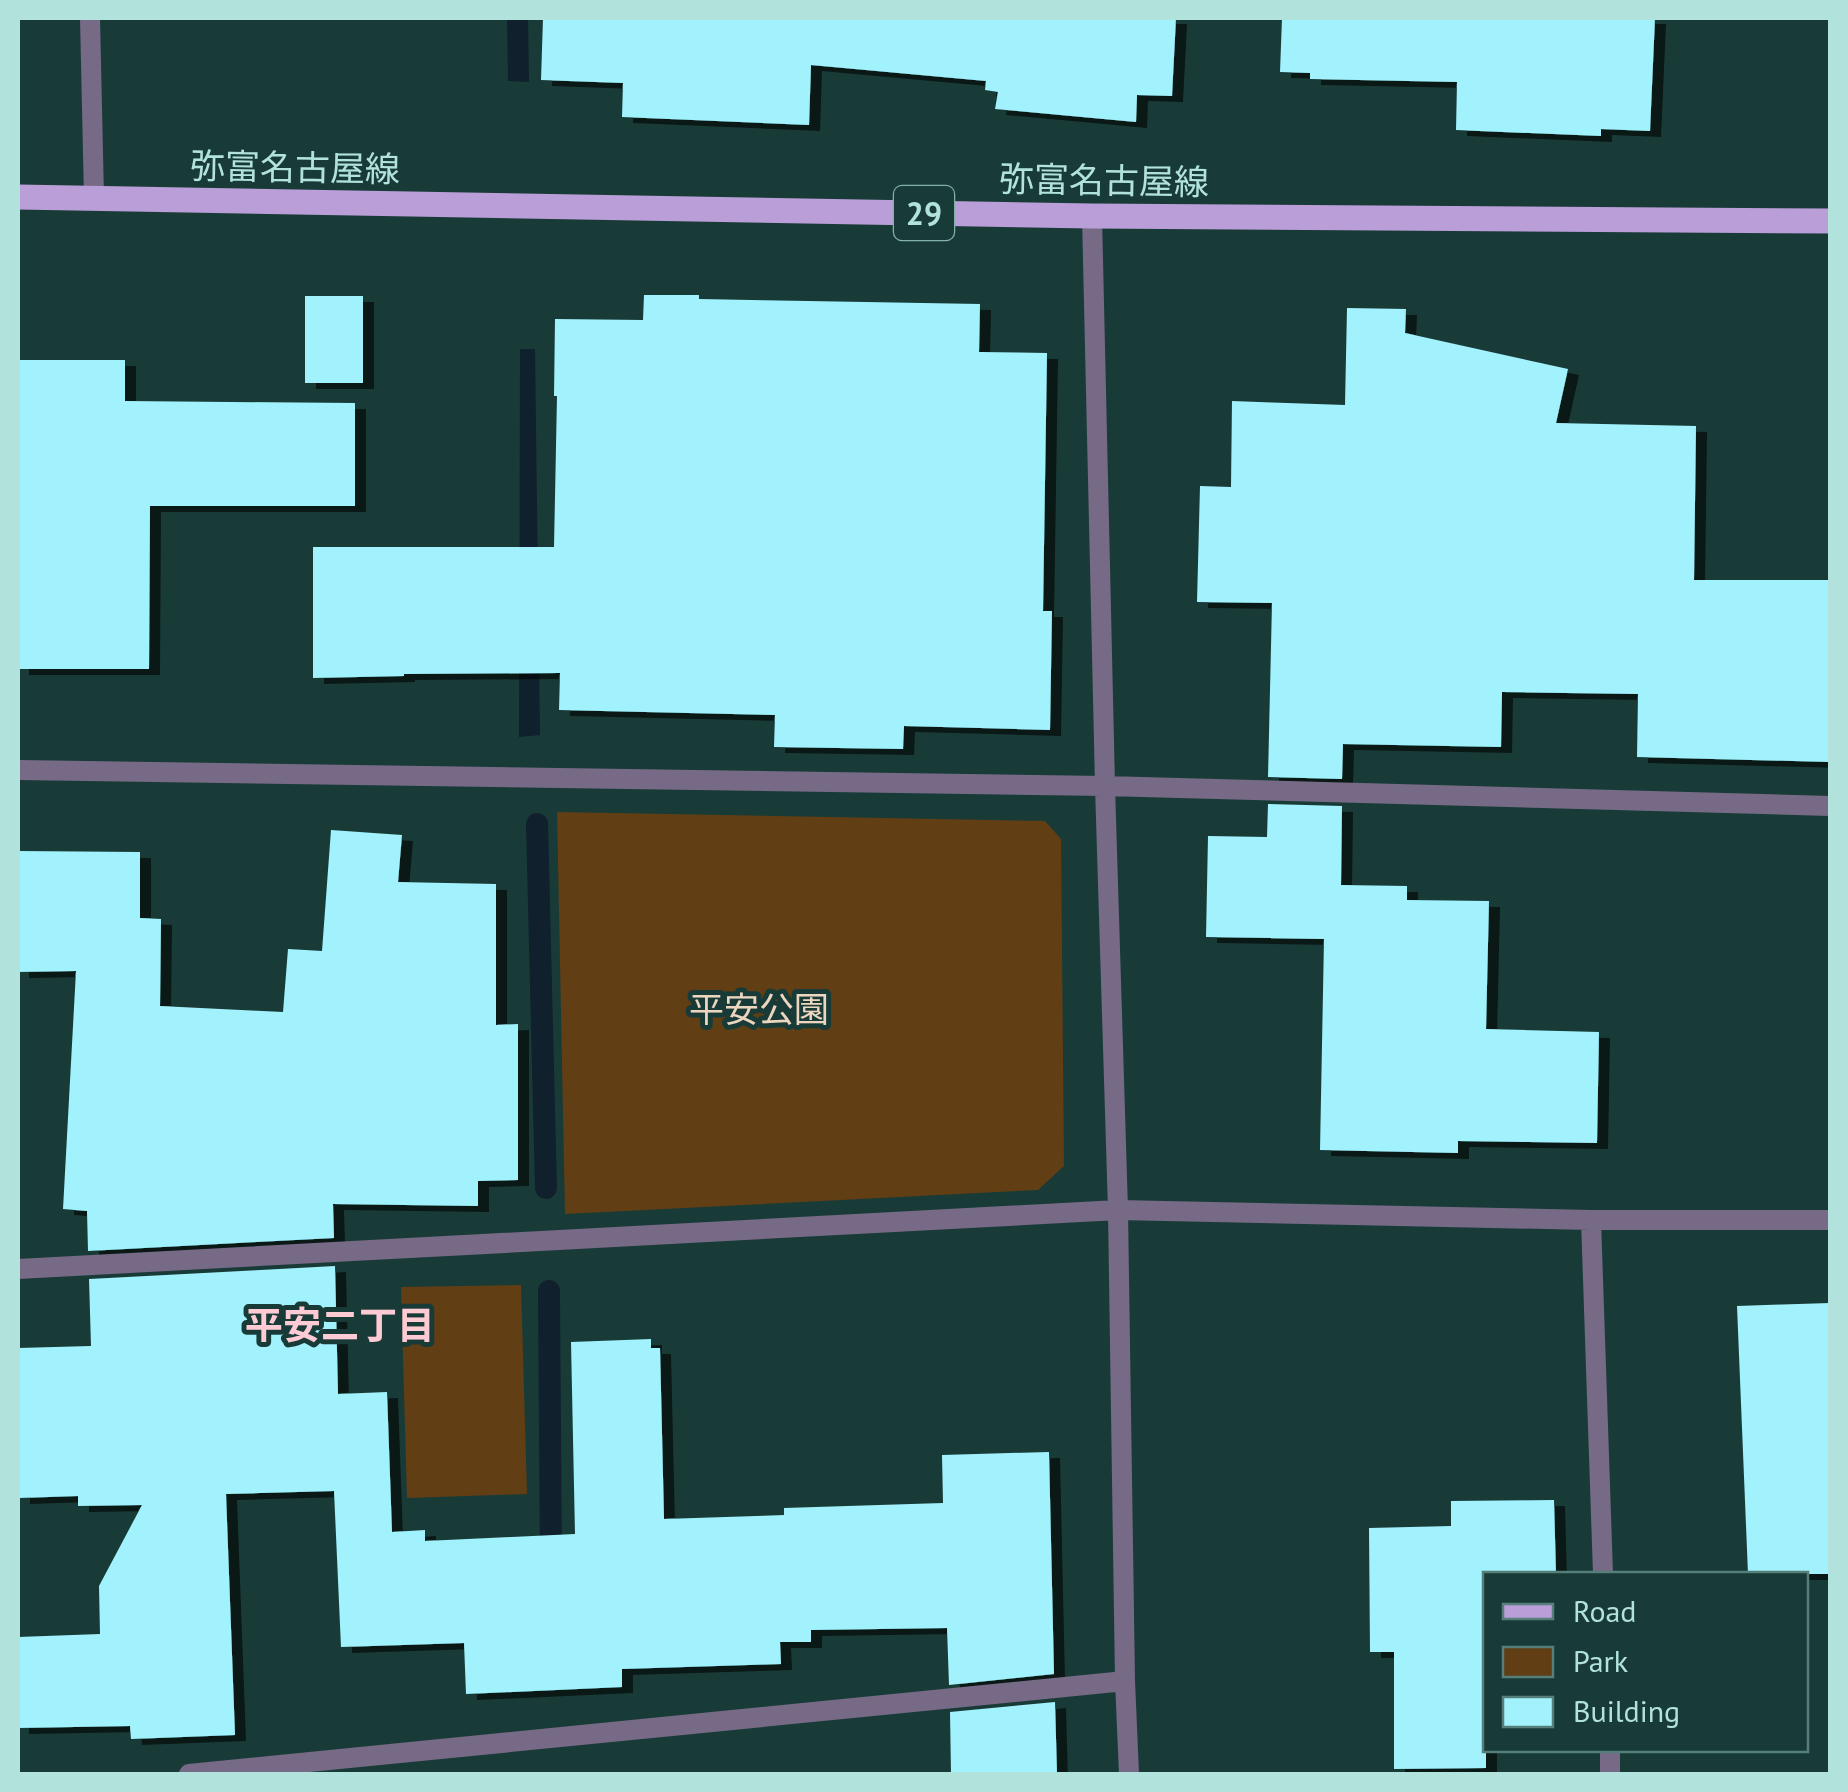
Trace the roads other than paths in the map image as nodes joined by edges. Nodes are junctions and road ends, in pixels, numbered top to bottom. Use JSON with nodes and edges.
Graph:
{"nodes":[{"id":1,"x":90,"y":18,"type":"edge"},
{"id":2,"x":18,"y":197,"type":"edge"},
{"id":3,"x":94,"y":198,"type":"junction"},
{"id":4,"x":1092,"y":216,"type":"junction"},
{"id":5,"x":1830,"y":221,"type":"edge"},
{"id":6,"x":18,"y":770,"type":"edge"},
{"id":7,"x":1105,"y":786,"type":"junction"},
{"id":8,"x":1830,"y":806,"type":"edge"},
{"id":9,"x":1118,"y":1210,"type":"junction"},
{"id":10,"x":1591,"y":1220,"type":"junction"},
{"id":11,"x":1830,"y":1220,"type":"edge"},
{"id":12,"x":18,"y":1269,"type":"edge"},
{"id":13,"x":1603,"y":1572,"type":"edge"},
{"id":14,"x":1125,"y":1681,"type":"junction"},
{"id":15,"x":189,"y":1774,"type":"edge"},
{"id":16,"x":1129,"y":1774,"type":"edge"}],
"edges":[{"from":1,"to":3,"type":"street"},
{"from":2,"to":3,"type":"main road","name":"弥富名古屋線","number":"29"},
{"from":3,"to":4,"type":"main road","name":"弥富名古屋線","number":"29"},
{"from":4,"to":5,"type":"main road","name":"弥富名古屋線","number":"29"},
{"from":4,"to":7,"type":"street"},
{"from":6,"to":7,"type":"street"},
{"from":7,"to":8,"type":"street"},
{"from":7,"to":9,"type":"street"},
{"from":9,"to":10,"type":"street"},
{"from":9,"to":12,"type":"street"},
{"from":9,"to":14,"type":"street"},
{"from":10,"to":11,"type":"street"},
{"from":10,"to":13,"type":"street"},
{"from":14,"to":15,"type":"street"},
{"from":14,"to":16,"type":"street"}]}
